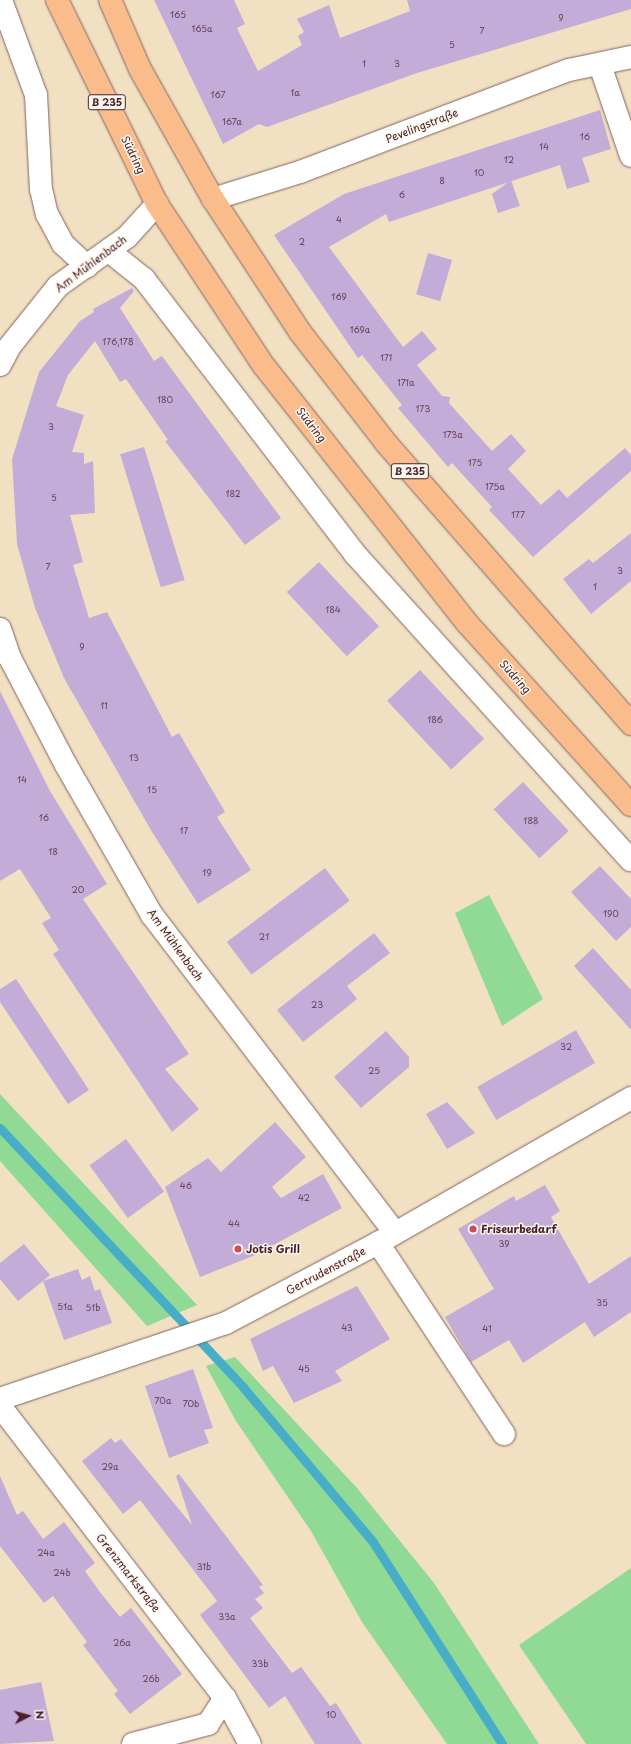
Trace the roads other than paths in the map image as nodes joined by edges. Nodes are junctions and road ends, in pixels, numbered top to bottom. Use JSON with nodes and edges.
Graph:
{"nodes":[{"id":1,"x":1,"y":0,"type":"edge"},
{"id":2,"x":56,"y":0,"type":"edge"},
{"id":3,"x":110,"y":0,"type":"edge"},
{"id":4,"x":631,"y":58,"type":"edge"},
{"id":5,"x":600,"y":65,"type":"junction"},
{"id":6,"x":631,"y":156,"type":"edge"},
{"id":7,"x":213,"y":199,"type":"junction"},
{"id":8,"x":157,"y":204,"type":"junction"},
{"id":9,"x":109,"y":251,"type":"junction"},
{"id":10,"x":87,"y":266,"type":"junction"},
{"id":11,"x":0,"y":365,"type":"edge"},
{"id":12,"x":0,"y":630,"type":"edge"},
{"id":13,"x":5,"y":661,"type":"edge"},
{"id":14,"x":631,"y":724,"type":"edge"},
{"id":15,"x":631,"y":805,"type":"edge"},
{"id":16,"x":631,"y":860,"type":"edge"},
{"id":17,"x":631,"y":1098,"type":"edge"},
{"id":18,"x":386,"y":1238,"type":"junction"},
{"id":19,"x":0,"y":1399,"type":"edge"},
{"id":20,"x":0,"y":1406,"type":"edge"},
{"id":21,"x":504,"y":1434,"type":"dead end"},
{"id":22,"x":225,"y":1698,"type":"junction"},
{"id":23,"x":133,"y":1744,"type":"edge"},
{"id":24,"x":250,"y":1744,"type":"edge"}],
"edges":[{"from":1,"to":10,"type":"street"},
{"from":2,"to":8,"type":"main road","name":"Südring","number":"B 235"},
{"from":3,"to":7,"type":"main road","number":"B 235"},
{"from":4,"to":5,"type":"street","name":"Pevelingstraße"},
{"from":5,"to":6,"type":"street"},
{"from":5,"to":7,"type":"street","name":"Pevelingstraße"},
{"from":7,"to":14,"type":"main road","number":"B 235"},
{"from":8,"to":9,"type":"street","name":"Am Mühlenbach"},
{"from":8,"to":15,"type":"main road","name":"Südring","number":"B 235"},
{"from":9,"to":10,"type":"street","name":"Am Mühlenbach"},
{"from":9,"to":16,"type":"street"},
{"from":10,"to":11,"type":"street","name":"Am Mühlenbach"},
{"from":12,"to":13,"type":"street","name":"Am Mühlenbach"},
{"from":13,"to":18,"type":"street","name":"Am Mühlenbach"},
{"from":17,"to":18,"type":"street","name":"Gertrudenstraße"},
{"from":18,"to":19,"type":"street","name":"Gertrudenstraße"},
{"from":18,"to":21,"type":"street","name":"Am Mühlenbach"},
{"from":20,"to":22,"type":"street","name":"Grenzmarkstraße"},
{"from":22,"to":23,"type":"street"},
{"from":22,"to":24,"type":"street","name":"Grenzmarkstraße"}]}
